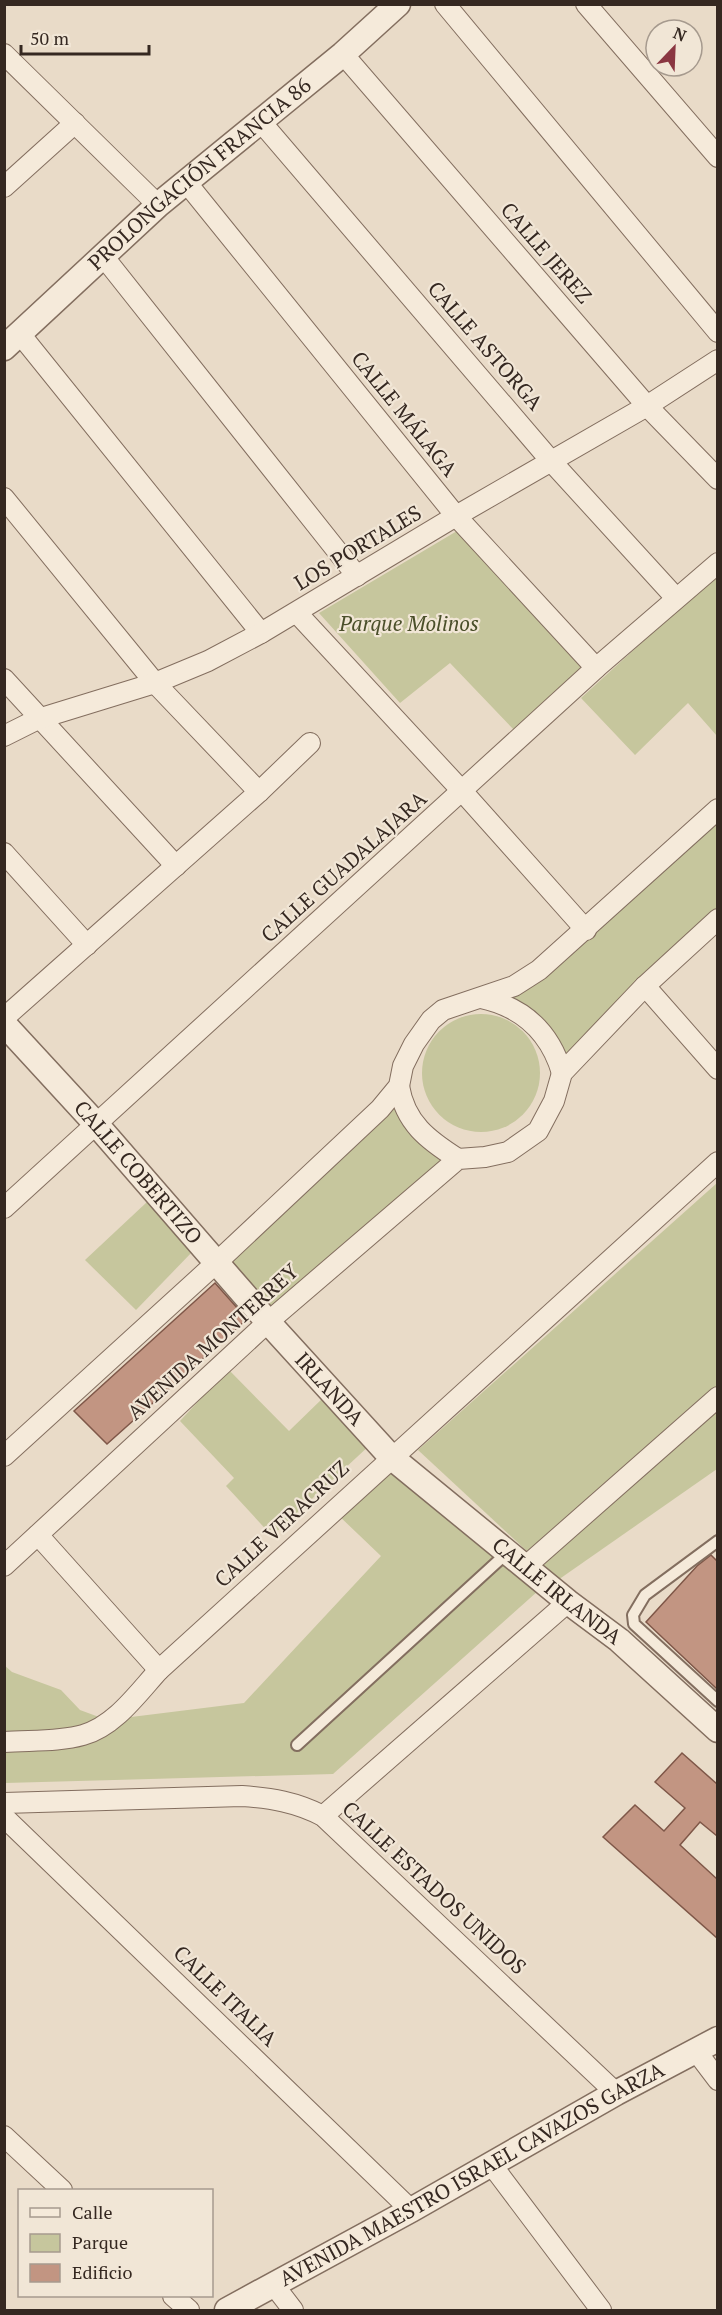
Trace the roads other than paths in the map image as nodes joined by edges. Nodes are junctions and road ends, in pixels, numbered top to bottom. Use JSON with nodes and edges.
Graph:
{"nodes":[{"id":1,"x":398,"y":4,"type":"edge"},
{"id":2,"x":445,"y":4,"type":"edge"},
{"id":3,"x":586,"y":4,"type":"edge"},
{"id":4,"x":4,"y":54,"type":"edge"},
{"id":5,"x":343,"y":54,"type":"junction"},
{"id":6,"x":261,"y":122,"type":"junction"},
{"id":7,"x":75,"y":123,"type":"junction"},
{"id":8,"x":717,"y":157,"type":"edge"},
{"id":9,"x":186,"y":182,"type":"junction"},
{"id":10,"x":4,"y":187,"type":"edge"},
{"id":11,"x":158,"y":205,"type":"junction"},
{"id":12,"x":103,"y":256,"type":"junction"},
{"id":13,"x":717,"y":332,"type":"edge"},
{"id":14,"x":12,"y":341,"type":"edge"},
{"id":15,"x":717,"y":360,"type":"edge"},
{"id":16,"x":647,"y":406,"type":"junction"},
{"id":17,"x":551,"y":461,"type":"junction"},
{"id":18,"x":717,"y":479,"type":"edge"},
{"id":19,"x":4,"y":498,"type":"edge"},
{"id":20,"x":456,"y":516,"type":"junction"},
{"id":21,"x":717,"y":563,"type":"edge"},
{"id":22,"x":357,"y":576,"type":"junction"},
{"id":23,"x":676,"y":598,"type":"junction"},
{"id":24,"x":297,"y":613,"type":"junction"},
{"id":25,"x":261,"y":633,"type":"junction"},
{"id":26,"x":596,"y":668,"type":"junction"},
{"id":27,"x":4,"y":680,"type":"edge"},
{"id":28,"x":155,"y":683,"type":"junction"},
{"id":29,"x":38,"y":719,"type":"junction"},
{"id":30,"x":4,"y":736,"type":"edge"},
{"id":31,"x":310,"y":743,"type":"dead end"},
{"id":32,"x":462,"y":791,"type":"junction"},
{"id":33,"x":259,"y":792,"type":"junction"},
{"id":34,"x":717,"y":809,"type":"edge"},
{"id":35,"x":4,"y":853,"type":"edge"},
{"id":36,"x":176,"y":866,"type":"junction"},
{"id":37,"x":717,"y":919,"type":"edge"},
{"id":38,"x":586,"y":930,"type":"junction"},
{"id":39,"x":87,"y":945,"type":"junction"},
{"id":40,"x":645,"y":986,"type":"junction"},
{"id":41,"x":481,"y":998,"type":"junction"},
{"id":42,"x":4,"y":1018,"type":"edge"},
{"id":43,"x":4,"y":1024,"type":"edge"},
{"id":44,"x":717,"y":1069,"type":"edge"},
{"id":45,"x":562,"y":1073,"type":"junction"},
{"id":46,"x":399,"y":1086,"type":"junction"},
{"id":47,"x":97,"y":1125,"type":"junction"},
{"id":48,"x":458,"y":1159,"type":"junction"},
{"id":49,"x":712,"y":1167,"type":"edge"},
{"id":50,"x":4,"y":1208,"type":"edge"},
{"id":51,"x":216,"y":1263,"type":"junction"},
{"id":52,"x":268,"y":1322,"type":"junction"},
{"id":53,"x":717,"y":1397,"type":"edge"},
{"id":54,"x":4,"y":1456,"type":"edge"},
{"id":55,"x":392,"y":1457,"type":"junction"},
{"id":56,"x":38,"y":1535,"type":"junction"},
{"id":57,"x":717,"y":1541,"type":"edge"},
{"id":58,"x":516,"y":1559,"type":"junction"},
{"id":59,"x":4,"y":1566,"type":"edge"},
{"id":60,"x":568,"y":1602,"type":"junction"},
{"id":61,"x":159,"y":1670,"type":"junction"},
{"id":62,"x":717,"y":1701,"type":"edge"},
{"id":63,"x":717,"y":1730,"type":"edge"},
{"id":64,"x":4,"y":1742,"type":"edge"},
{"id":65,"x":297,"y":1745,"type":"dead end"},
{"id":66,"x":4,"y":1803,"type":"edge"},
{"id":67,"x":323,"y":1816,"type":"junction"},
{"id":68,"x":4,"y":1817,"type":"edge"},
{"id":69,"x":717,"y":2039,"type":"edge"},
{"id":70,"x":696,"y":2051,"type":"junction"},
{"id":71,"x":717,"y":2080,"type":"edge"},
{"id":72,"x":616,"y":2092,"type":"junction"},
{"id":73,"x":4,"y":2136,"type":"edge"},
{"id":74,"x":491,"y":2164,"type":"junction"},
{"id":75,"x":61,"y":2189,"type":"edge"},
{"id":76,"x":411,"y":2210,"type":"junction"},
{"id":77,"x":273,"y":2284,"type":"junction"},
{"id":78,"x":175,"y":2297,"type":"edge"},
{"id":79,"x":189,"y":2310,"type":"edge"},
{"id":80,"x":227,"y":2310,"type":"edge"},
{"id":81,"x":293,"y":2310,"type":"edge"},
{"id":82,"x":601,"y":2310,"type":"edge"}],
"edges":[{"from":1,"to":5,"type":"street","name":"PROLONGACIÓN FRANCIA 86"},
{"from":2,"to":13,"type":"street"},
{"from":3,"to":8,"type":"street"},
{"from":4,"to":7,"type":"street"},
{"from":5,"to":6,"type":"street","name":"PROLONGACIÓN FRANCIA 86"},
{"from":5,"to":16,"type":"street","name":"CALLE JEREZ"},
{"from":6,"to":9,"type":"street","name":"PROLONGACIÓN FRANCIA 86"},
{"from":6,"to":17,"type":"street","name":"CALLE ASTORGA"},
{"from":7,"to":10,"type":"street"},
{"from":7,"to":11,"type":"street"},
{"from":9,"to":11,"type":"street","name":"PROLONGACIÓN FRANCIA 86"},
{"from":9,"to":20,"type":"street","name":"CALLE MÁLAGA"},
{"from":11,"to":12,"type":"street","name":"PROLONGACIÓN FRANCIA 86"},
{"from":12,"to":14,"type":"street","name":"PROLONGACIÓN FRANCIA 86"},
{"from":12,"to":22,"type":"street"},
{"from":14,"to":25,"type":"street"},
{"from":15,"to":16,"type":"street","name":"LOS PORTALES"},
{"from":16,"to":17,"type":"street","name":"LOS PORTALES"},
{"from":16,"to":18,"type":"street","name":"CALLE JEREZ"},
{"from":17,"to":20,"type":"street","name":"LOS PORTALES"},
{"from":17,"to":23,"type":"street","name":"CALLE ASTORGA"},
{"from":19,"to":28,"type":"street"},
{"from":20,"to":22,"type":"street","name":"LOS PORTALES"},
{"from":20,"to":26,"type":"street","name":"CALLE MÁLAGA"},
{"from":21,"to":23,"type":"street","name":"CALLE GUADALAJARA"},
{"from":22,"to":24,"type":"street","name":"LOS PORTALES"},
{"from":23,"to":26,"type":"street","name":"CALLE GUADALAJARA"},
{"from":24,"to":25,"type":"street","name":"LOS PORTALES"},
{"from":24,"to":32,"type":"street"},
{"from":25,"to":28,"type":"street","name":"LOS PORTALES"},
{"from":26,"to":32,"type":"street","name":"CALLE GUADALAJARA"},
{"from":27,"to":29,"type":"street"},
{"from":28,"to":29,"type":"street","name":"LOS PORTALES"},
{"from":28,"to":33,"type":"street"},
{"from":29,"to":30,"type":"street","name":"LOS PORTALES"},
{"from":29,"to":36,"type":"street"},
{"from":31,"to":33,"type":"street"},
{"from":32,"to":38,"type":"street"},
{"from":32,"to":47,"type":"street","name":"CALLE GUADALAJARA"},
{"from":33,"to":36,"type":"street"},
{"from":34,"to":38,"type":"street"},
{"from":35,"to":39,"type":"street"},
{"from":36,"to":39,"type":"street"},
{"from":37,"to":40,"type":"street"},
{"from":38,"to":41,"type":"street"},
{"from":39,"to":42,"type":"street"},
{"from":40,"to":44,"type":"street"},
{"from":40,"to":45,"type":"street"},
{"from":41,"to":45,"type":"street"},
{"from":41,"to":46,"type":"street"},
{"from":43,"to":47,"type":"street","name":"CALLE COBERTIZO"},
{"from":45,"to":48,"type":"street"},
{"from":46,"to":48,"type":"street"},
{"from":46,"to":51,"type":"street"},
{"from":47,"to":50,"type":"street","name":"CALLE GUADALAJARA"},
{"from":47,"to":51,"type":"street","name":"CALLE COBERTIZO"},
{"from":48,"to":52,"type":"street","name":"AVENIDA MONTERREY"},
{"from":49,"to":55,"type":"street","name":"CALLE VERACRUZ"},
{"from":51,"to":52,"type":"street","name":"CALLE COBERTIZO"},
{"from":51,"to":54,"type":"street"},
{"from":52,"to":55,"type":"street","name":"IRLANDA"},
{"from":52,"to":56,"type":"street","name":"AVENIDA MONTERREY"},
{"from":53,"to":58,"type":"street"},
{"from":55,"to":58,"type":"street","name":"CALLE IRLANDA"},
{"from":55,"to":61,"type":"street","name":"CALLE VERACRUZ"},
{"from":56,"to":59,"type":"street","name":"AVENIDA MONTERREY"},
{"from":56,"to":61,"type":"street"},
{"from":57,"to":62,"type":"lane"},
{"from":58,"to":60,"type":"street","name":"CALLE IRLANDA"},
{"from":58,"to":65,"type":"lane"},
{"from":60,"to":63,"type":"street","name":"CALLE IRLANDA"},
{"from":60,"to":67,"type":"street"},
{"from":61,"to":64,"type":"street","name":"CALLE VERACRUZ"},
{"from":66,"to":67,"type":"street","name":"CALLE ESTADOS UNIDOS"},
{"from":67,"to":72,"type":"street","name":"CALLE ESTADOS UNIDOS"},
{"from":68,"to":76,"type":"street","name":"CALLE ITALIA"},
{"from":69,"to":70,"type":"street","name":"AVENIDA MAESTRO ISRAEL CAVAZOS GARZA"},
{"from":70,"to":71,"type":"street"},
{"from":70,"to":72,"type":"street","name":"AVENIDA MAESTRO ISRAEL CAVAZOS GARZA"},
{"from":72,"to":74,"type":"street","name":"AVENIDA MAESTRO ISRAEL CAVAZOS GARZA"},
{"from":73,"to":75,"type":"street"},
{"from":74,"to":76,"type":"street","name":"AVENIDA MAESTRO ISRAEL CAVAZOS GARZA"},
{"from":74,"to":82,"type":"street"},
{"from":76,"to":77,"type":"street","name":"AVENIDA MAESTRO ISRAEL CAVAZOS GARZA"},
{"from":77,"to":80,"type":"street","name":"AVENIDA MAESTRO ISRAEL CAVAZOS GARZA"},
{"from":77,"to":81,"type":"street"},
{"from":78,"to":79,"type":"street"}]}
